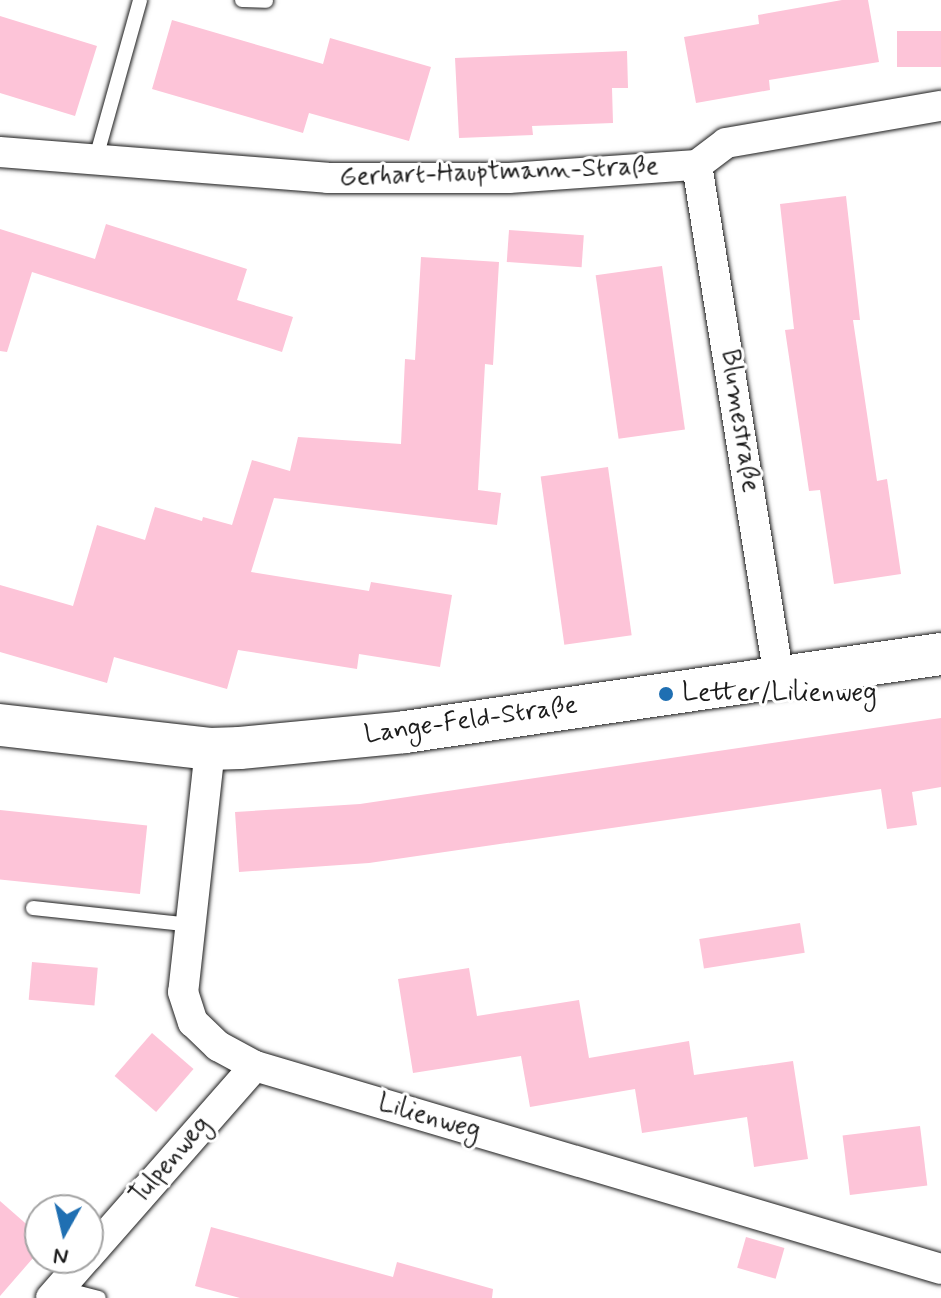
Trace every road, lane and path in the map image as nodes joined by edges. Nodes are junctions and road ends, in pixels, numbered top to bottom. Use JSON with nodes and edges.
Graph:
{"nodes":[{"id":1,"x":140,"y":0,"type":"edge"},
{"id":2,"x":242,"y":0,"type":"edge"},
{"id":3,"x":266,"y":1,"type":"edge"},
{"id":4,"x":941,"y":106,"type":"edge"},
{"id":5,"x":0,"y":152,"type":"edge"},
{"id":6,"x":96,"y":158,"type":"junction"},
{"id":7,"x":697,"y":165,"type":"junction"},
{"id":8,"x":941,"y":654,"type":"edge"},
{"id":9,"x":779,"y":678,"type":"junction"},
{"id":10,"x":0,"y":725,"type":"edge"},
{"id":11,"x":210,"y":749,"type":"junction"},
{"id":12,"x":33,"y":908,"type":"dead end"},
{"id":13,"x":191,"y":925,"type":"junction"},
{"id":14,"x":255,"y":1066,"type":"junction"},
{"id":15,"x":104,"y":1238,"type":"edge"},
{"id":16,"x":941,"y":1269,"type":"edge"},
{"id":17,"x":72,"y":1274,"type":"edge"},
{"id":18,"x":56,"y":1293,"type":"edge"},
{"id":19,"x":99,"y":1298,"type":"edge"}],
"edges":[{"from":1,"to":6,"type":"lane"},
{"from":2,"to":3,"type":"lane"},
{"from":4,"to":7,"type":"street","name":"Gerhart-Hauptmann-Straße"},
{"from":5,"to":6,"type":"street","name":"Gerhart-Hauptmann-Straße"},
{"from":6,"to":7,"type":"street","name":"Gerhart-Hauptmann-Straße"},
{"from":7,"to":9,"type":"street","name":"Blumestraße"},
{"from":8,"to":9,"type":"street","name":"Lange-Feld-Straße"},
{"from":9,"to":11,"type":"street","name":"Lange-Feld-Straße"},
{"from":10,"to":11,"type":"street","name":"Lange-Feld-Straße"},
{"from":11,"to":13,"type":"street","name":"Lilienweg"},
{"from":12,"to":13,"type":"lane"},
{"from":13,"to":14,"type":"street","name":"Lilienweg"},
{"from":14,"to":15,"type":"street","name":"Tulpenweg"},
{"from":14,"to":16,"type":"street","name":"Lilienweg"},
{"from":17,"to":18,"type":"street","name":"Tulpenweg"},
{"from":18,"to":19,"type":"lane"}]}
